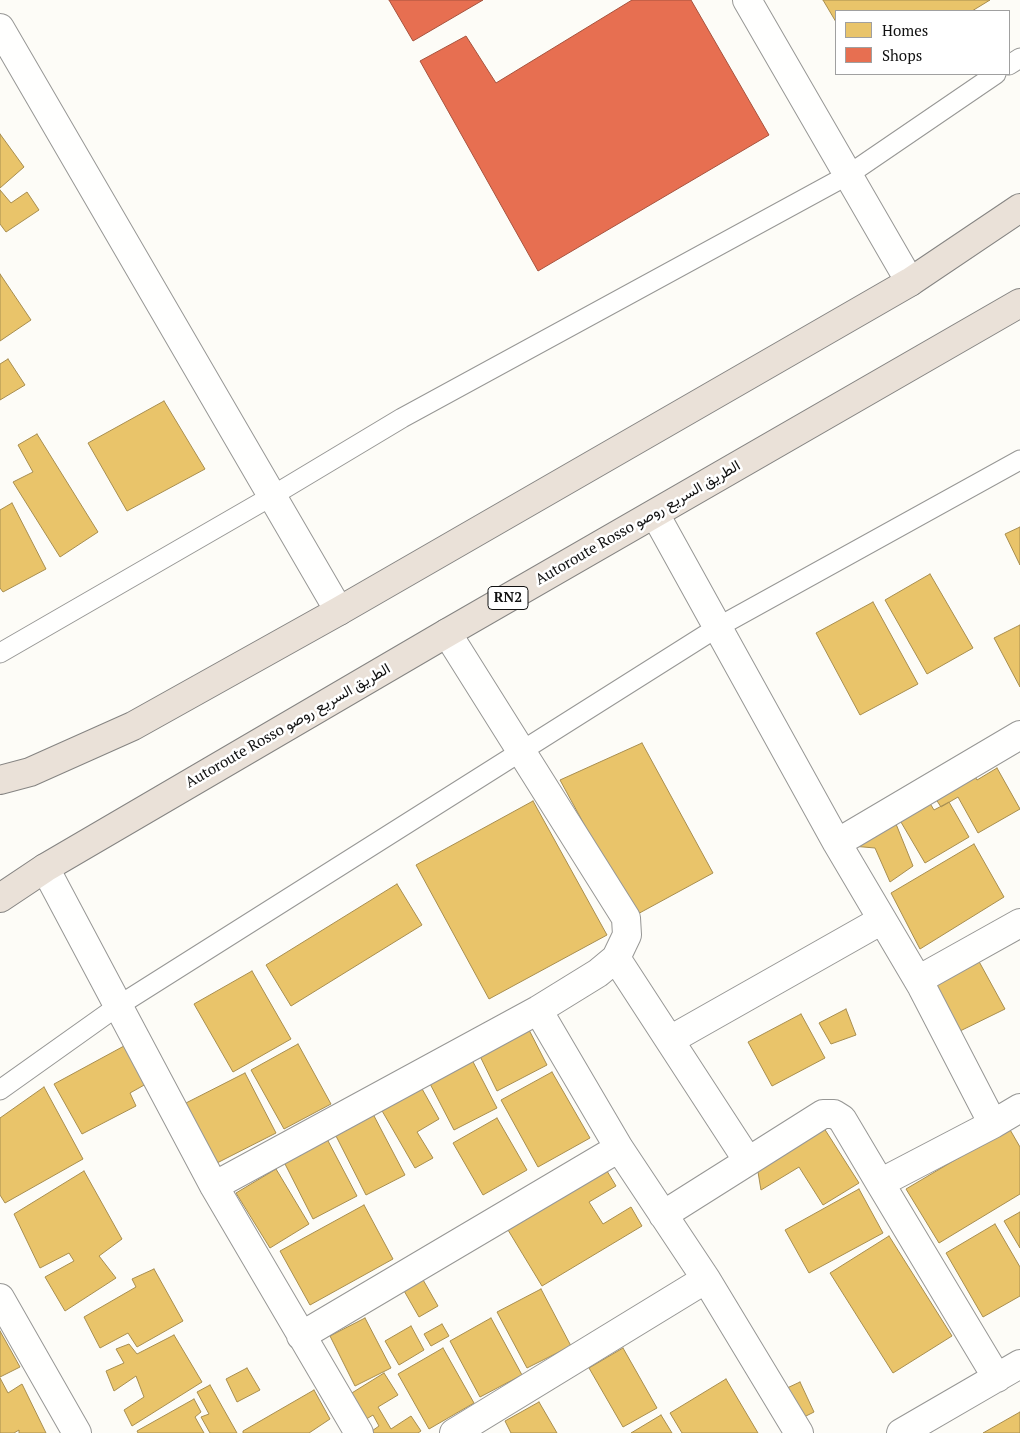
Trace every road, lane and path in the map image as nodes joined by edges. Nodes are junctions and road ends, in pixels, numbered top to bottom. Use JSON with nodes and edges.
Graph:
{"nodes":[{"id":1,"x":747,"y":0,"type":"edge"},
{"id":2,"x":0,"y":28,"type":"edge"},
{"id":3,"x":995,"y":75,"type":"edge"},
{"id":4,"x":848,"y":175,"type":"junction"},
{"id":5,"x":1020,"y":208,"type":"edge"},
{"id":6,"x":910,"y":282,"type":"junction"},
{"id":7,"x":1020,"y":303,"type":"edge"},
{"id":8,"x":1020,"y":460,"type":"edge"},
{"id":9,"x":272,"y":496,"type":"junction"},
{"id":10,"x":655,"y":514,"type":"junction"},
{"id":11,"x":339,"y":611,"type":"junction"},
{"id":12,"x":718,"y":627,"type":"junction"},
{"id":13,"x":447,"y":633,"type":"junction"},
{"id":14,"x":0,"y":653,"type":"edge"},
{"id":15,"x":1020,"y":735,"type":"edge"},
{"id":16,"x":521,"y":751,"type":"junction"},
{"id":17,"x":0,"y":780,"type":"edge"},
{"id":18,"x":837,"y":843,"type":"junction"},
{"id":19,"x":45,"y":868,"type":"junction"},
{"id":20,"x":0,"y":898,"type":"edge"},
{"id":21,"x":882,"y":920,"type":"junction"},
{"id":22,"x":1020,"y":923,"type":"edge"},
{"id":23,"x":616,"y":958,"type":"junction"},
{"id":24,"x":918,"y":980,"type":"junction"},
{"id":25,"x":118,"y":1006,"type":"junction"},
{"id":26,"x":538,"y":1010,"type":"junction"},
{"id":27,"x":670,"y":1040,"type":"junction"},
{"id":28,"x":0,"y":1090,"type":"edge"},
{"id":29,"x":1020,"y":1108,"type":"edge"},
{"id":30,"x":993,"y":1124,"type":"junction"},
{"id":31,"x":620,"y":1148,"type":"junction"},
{"id":32,"x":748,"y":1161,"type":"junction"},
{"id":33,"x":880,"y":1182,"type":"junction"},
{"id":34,"x":214,"y":1186,"type":"junction"},
{"id":35,"x":663,"y":1215,"type":"junction"},
{"id":36,"x":706,"y":1280,"type":"junction"},
{"id":37,"x":2,"y":1306,"type":"edge"},
{"id":38,"x":301,"y":1336,"type":"junction"},
{"id":39,"x":1020,"y":1364,"type":"edge"},
{"id":40,"x":997,"y":1378,"type":"junction"},
{"id":41,"x":908,"y":1431,"type":"edge"},
{"id":42,"x":77,"y":1433,"type":"edge"},
{"id":43,"x":358,"y":1433,"type":"edge"},
{"id":44,"x":454,"y":1433,"type":"edge"},
{"id":45,"x":800,"y":1433,"type":"edge"}],
"edges":[{"from":1,"to":4,"type":"street"},
{"from":2,"to":9,"type":"street"},
{"from":3,"to":4,"type":"lane"},
{"from":4,"to":6,"type":"street"},
{"from":4,"to":9,"type":"lane"},
{"from":5,"to":6,"type":"highway"},
{"from":6,"to":11,"type":"highway"},
{"from":7,"to":10,"type":"highway","name":"Autoroute Rosso الطريق السريع روصو","number":"RN2"},
{"from":8,"to":12,"type":"lane"},
{"from":9,"to":11,"type":"street"},
{"from":9,"to":14,"type":"lane"},
{"from":10,"to":12,"type":"street"},
{"from":10,"to":13,"type":"highway","name":"Autoroute Rosso الطريق السريع روصو","number":"RN2"},
{"from":11,"to":17,"type":"highway"},
{"from":12,"to":16,"type":"lane"},
{"from":12,"to":18,"type":"street"},
{"from":13,"to":16,"type":"street"},
{"from":13,"to":19,"type":"highway","name":"Autoroute Rosso الطريق السريع روصو","number":"RN2"},
{"from":15,"to":18,"type":"street"},
{"from":16,"to":23,"type":"street"},
{"from":16,"to":25,"type":"lane"},
{"from":18,"to":21,"type":"street"},
{"from":19,"to":20,"type":"highway","name":"Autoroute Rosso الطريق السريع روصو","number":"RN2"},
{"from":19,"to":25,"type":"street"},
{"from":21,"to":24,"type":"street"},
{"from":21,"to":27,"type":"street"},
{"from":22,"to":24,"type":"street"},
{"from":23,"to":26,"type":"street"},
{"from":23,"to":27,"type":"street"},
{"from":24,"to":30,"type":"street"},
{"from":25,"to":28,"type":"lane"},
{"from":25,"to":34,"type":"street"},
{"from":26,"to":31,"type":"street"},
{"from":26,"to":34,"type":"street"},
{"from":27,"to":32,"type":"street"},
{"from":29,"to":30,"type":"street"},
{"from":30,"to":33,"type":"street"},
{"from":31,"to":35,"type":"street"},
{"from":31,"to":38,"type":"street"},
{"from":32,"to":33,"type":"street"},
{"from":32,"to":35,"type":"street"},
{"from":33,"to":40,"type":"street"},
{"from":34,"to":38,"type":"street"},
{"from":35,"to":36,"type":"street"},
{"from":36,"to":44,"type":"street"},
{"from":36,"to":45,"type":"street"},
{"from":37,"to":42,"type":"street"},
{"from":38,"to":43,"type":"street"},
{"from":39,"to":40,"type":"street"},
{"from":40,"to":41,"type":"street"}]}
